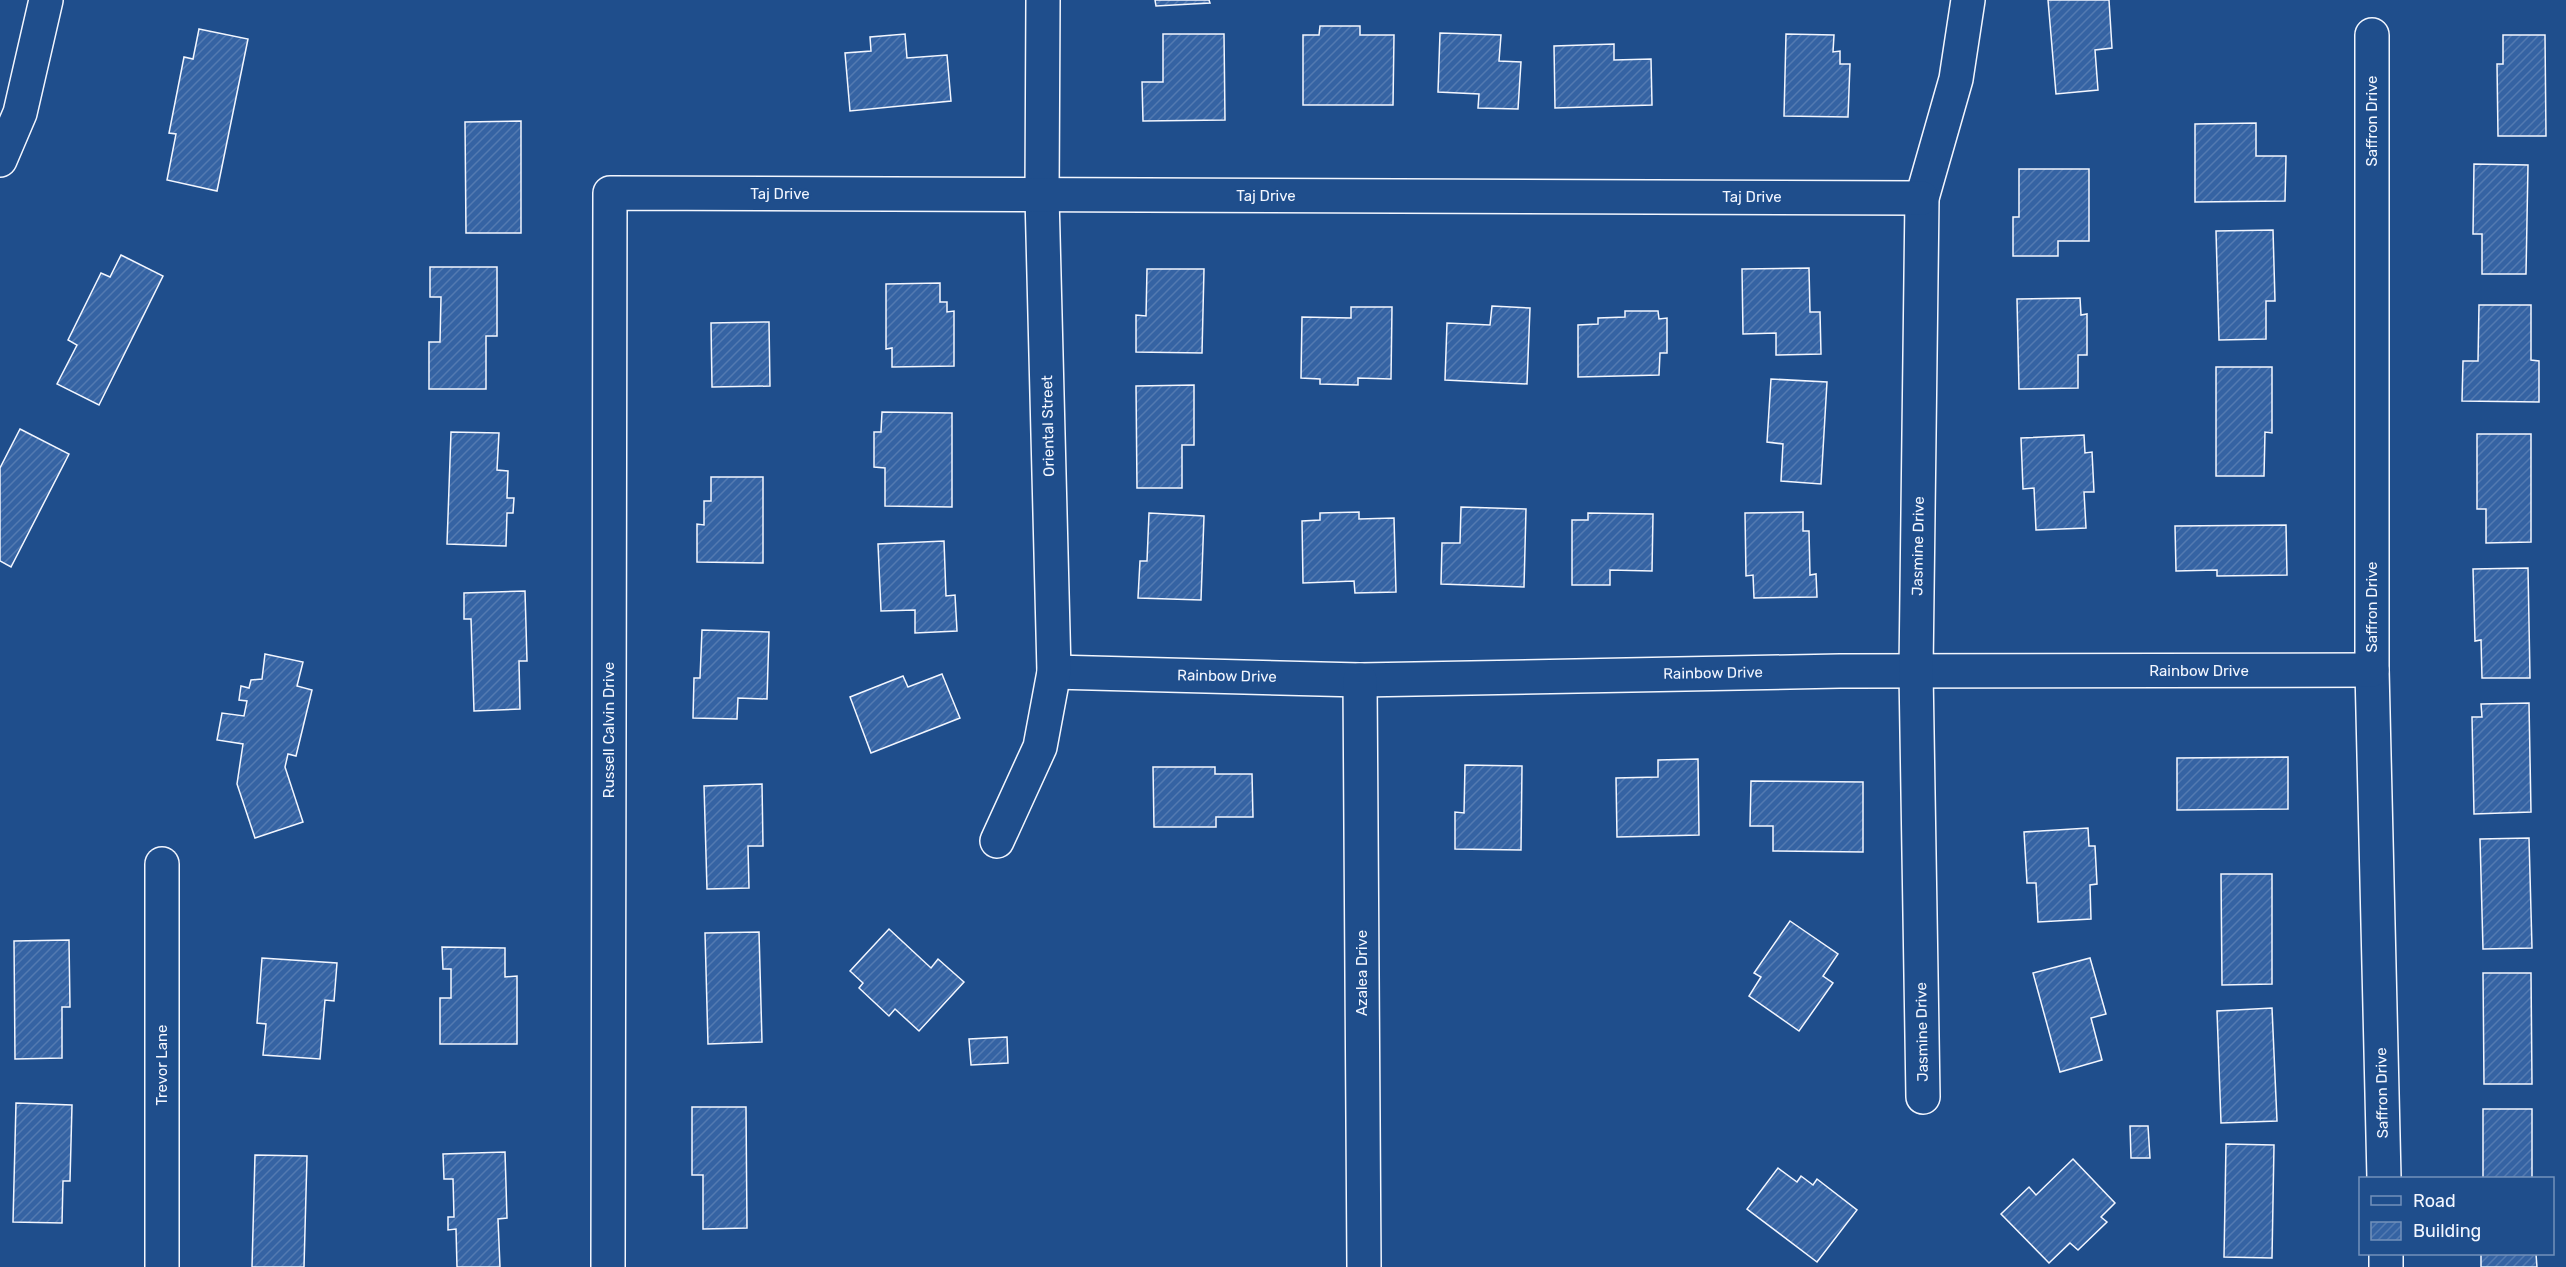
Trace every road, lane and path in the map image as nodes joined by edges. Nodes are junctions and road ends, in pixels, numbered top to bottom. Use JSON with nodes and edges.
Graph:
{"nodes":[{"id":1,"x":46,"y":0,"type":"edge"},
{"id":2,"x":1043,"y":0,"type":"edge"},
{"id":3,"x":1968,"y":0,"type":"edge"},
{"id":4,"x":2372,"y":35,"type":"dead end"},
{"id":5,"x":0,"y":160,"type":"edge"},
{"id":6,"x":610,"y":193,"type":"joint"},
{"id":7,"x":1042,"y":196,"type":"junction"},
{"id":8,"x":1922,"y":198,"type":"junction"},
{"id":9,"x":2372,"y":670,"type":"junction"},
{"id":10,"x":1916,"y":671,"type":"junction"},
{"id":11,"x":1054,"y":672,"type":"junction"},
{"id":12,"x":1360,"y":680,"type":"junction"},
{"id":13,"x":997,"y":841,"type":"dead end"},
{"id":14,"x":162,"y":864,"type":"dead end"},
{"id":15,"x":1923,"y":1097,"type":"dead end"},
{"id":16,"x":2384,"y":1177,"type":"edge"},
{"id":17,"x":162,"y":1267,"type":"edge"},
{"id":18,"x":608,"y":1267,"type":"edge"},
{"id":19,"x":1364,"y":1267,"type":"edge"}],
"edges":[{"from":1,"to":5,"type":"street"},
{"from":2,"to":7,"type":"street","name":"Oriental Street"},
{"from":3,"to":8,"type":"street","name":"Jasmine Drive"},
{"from":4,"to":9,"type":"street","name":"Saffron Drive"},
{"from":6,"to":7,"type":"street","name":"Taj Drive"},
{"from":6,"to":18,"type":"street","name":"Russell Calvin Drive"},
{"from":7,"to":8,"type":"street","name":"Taj Drive"},
{"from":7,"to":11,"type":"street","name":"Oriental Street"},
{"from":8,"to":10,"type":"street","name":"Jasmine Drive"},
{"from":9,"to":10,"type":"street","name":"Rainbow Drive"},
{"from":9,"to":16,"type":"street","name":"Saffron Drive"},
{"from":10,"to":12,"type":"street","name":"Rainbow Drive"},
{"from":10,"to":15,"type":"street","name":"Jasmine Drive"},
{"from":11,"to":12,"type":"street","name":"Rainbow Drive"},
{"from":11,"to":13,"type":"street","name":"Oriental Street"},
{"from":12,"to":19,"type":"street","name":"Azalea Drive"},
{"from":14,"to":17,"type":"street","name":"Trevor Lane"}]}
